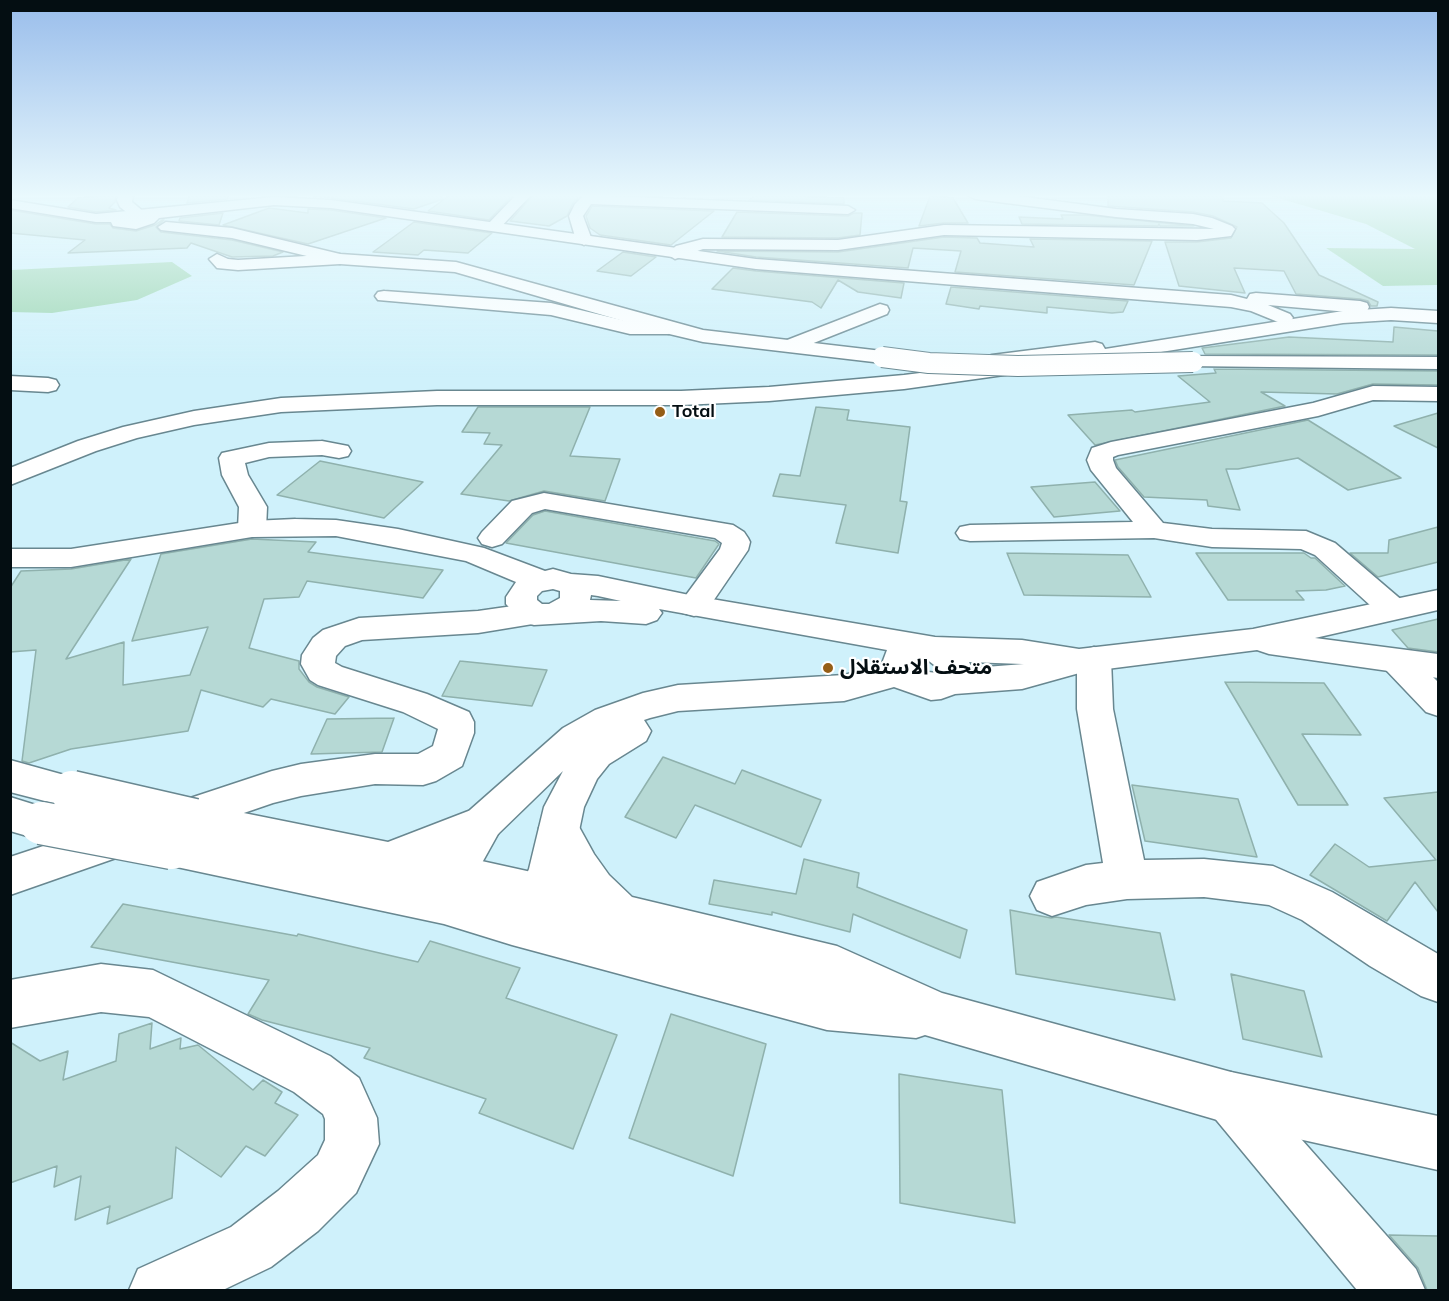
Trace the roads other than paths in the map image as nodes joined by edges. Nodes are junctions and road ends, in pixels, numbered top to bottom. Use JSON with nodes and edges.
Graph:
{"nodes":[{"id":1,"x":326,"y":256,"type":"edge"},
{"id":2,"x":689,"y":256,"type":"edge"},
{"id":3,"x":217,"y":259,"type":"dead end"},
{"id":4,"x":340,"y":259,"type":"junction"},
{"id":5,"x":1104,"y":290,"type":"junction"},
{"id":6,"x":384,"y":296,"type":"dead end"},
{"id":7,"x":1438,"y":298,"type":"edge"},
{"id":8,"x":1360,"y":307,"type":"junction"},
{"id":9,"x":880,"y":310,"type":"dead end"},
{"id":10,"x":1438,"y":317,"type":"edge"},
{"id":11,"x":1283,"y":318,"type":"junction"},
{"id":12,"x":668,"y":328,"type":"junction"},
{"id":13,"x":789,"y":346,"type":"junction"},
{"id":14,"x":1438,"y":363,"type":"edge"},
{"id":15,"x":10,"y":383,"type":"edge"},
{"id":16,"x":48,"y":385,"type":"dead end"},
{"id":17,"x":1438,"y":394,"type":"edge"},
{"id":18,"x":314,"y":404,"type":"junction"},
{"id":19,"x":44,"y":449,"type":"junction"},
{"id":20,"x":339,"y":451,"type":"dead end"},
{"id":21,"x":10,"y":456,"type":"edge"},
{"id":22,"x":10,"y":463,"type":"edge"},
{"id":23,"x":10,"y":477,"type":"edge"},
{"id":24,"x":10,"y":489,"type":"edge"},
{"id":25,"x":252,"y":529,"type":"junction"},
{"id":26,"x":1154,"y":530,"type":"junction"},
{"id":27,"x":970,"y":532,"type":"dead end"},
{"id":28,"x":492,"y":538,"type":"dead end"},
{"id":29,"x":10,"y":558,"type":"edge"},
{"id":30,"x":546,"y":597,"type":"junction"},
{"id":31,"x":1438,"y":600,"type":"edge"},
{"id":32,"x":694,"y":606,"type":"junction"},
{"id":33,"x":1393,"y":609,"type":"junction"},
{"id":34,"x":1331,"y":621,"type":"junction"},
{"id":35,"x":1253,"y":640,"type":"junction"},
{"id":36,"x":1359,"y":656,"type":"junction"},
{"id":37,"x":1088,"y":660,"type":"junction"},
{"id":38,"x":1398,"y":662,"type":"junction"},
{"id":39,"x":1438,"y":666,"type":"edge"},
{"id":40,"x":921,"y":667,"type":"junction"},
{"id":41,"x":1438,"y":703,"type":"edge"},
{"id":42,"x":10,"y":776,"type":"edge"},
{"id":43,"x":26,"y":818,"type":"edge"},
{"id":44,"x":484,"y":822,"type":"junction"},
{"id":45,"x":559,"y":828,"type":"junction"},
{"id":46,"x":183,"y":834,"type":"junction"},
{"id":47,"x":389,"y":860,"type":"junction"},
{"id":48,"x":10,"y":876,"type":"edge"},
{"id":49,"x":1127,"y":880,"type":"junction"},
{"id":50,"x":449,"y":889,"type":"junction"},
{"id":51,"x":540,"y":892,"type":"junction"},
{"id":52,"x":1052,"y":896,"type":"dead end"},
{"id":53,"x":620,"y":915,"type":"junction"},
{"id":54,"x":512,"y":924,"type":"junction"},
{"id":55,"x":1438,"y":979,"type":"edge"},
{"id":56,"x":10,"y":1004,"type":"edge"},
{"id":57,"x":938,"y":1016,"type":"junction"},
{"id":58,"x":1231,"y":1098,"type":"junction"},
{"id":59,"x":1438,"y":1143,"type":"edge"},
{"id":60,"x":159,"y":1290,"type":"edge"},
{"id":61,"x":1395,"y":1290,"type":"edge"}],
"edges":[{"from":1,"to":4,"type":"street"},
{"from":2,"to":5,"type":"street"},
{"from":3,"to":4,"type":"street"},
{"from":4,"to":12,"type":"street"},
{"from":5,"to":8,"type":"street"},
{"from":5,"to":11,"type":"street"},
{"from":6,"to":12,"type":"street"},
{"from":7,"to":8,"type":"street"},
{"from":8,"to":11,"type":"street"},
{"from":9,"to":13,"type":"street"},
{"from":10,"to":18,"type":"street"},
{"from":11,"to":19,"type":"street"},
{"from":12,"to":13,"type":"street"},
{"from":13,"to":14,"type":"street","bridge":true},
{"from":15,"to":16,"type":"street"},
{"from":17,"to":26,"type":"street"},
{"from":18,"to":23,"type":"street"},
{"from":18,"to":24,"type":"street"},
{"from":19,"to":21,"type":"street"},
{"from":19,"to":22,"type":"street"},
{"from":20,"to":25,"type":"street"},
{"from":25,"to":29,"type":"street"},
{"from":25,"to":30,"type":"street"},
{"from":26,"to":27,"type":"street"},
{"from":26,"to":33,"type":"street"},
{"from":28,"to":32,"type":"street"},
{"from":30,"to":32,"type":"street"},
{"from":30,"to":40,"type":"street"},
{"from":30,"to":48,"type":"street"},
{"from":31,"to":33,"type":"street"},
{"from":32,"to":40,"type":"street"},
{"from":33,"to":34,"type":"street"},
{"from":34,"to":35,"type":"street"},
{"from":34,"to":36,"type":"street"},
{"from":35,"to":36,"type":"street"},
{"from":35,"to":37,"type":"street"},
{"from":36,"to":38,"type":"street"},
{"from":37,"to":40,"type":"street"},
{"from":37,"to":49,"type":"street"},
{"from":38,"to":39,"type":"street"},
{"from":38,"to":41,"type":"street"},
{"from":40,"to":44,"type":"street"},
{"from":40,"to":45,"type":"street"},
{"from":42,"to":46,"type":"street","bridge":true},
{"from":43,"to":46,"type":"street","bridge":true},
{"from":44,"to":47,"type":"street"},
{"from":44,"to":50,"type":"street"},
{"from":45,"to":51,"type":"street"},
{"from":45,"to":53,"type":"street"},
{"from":46,"to":47,"type":"street"},
{"from":46,"to":50,"type":"street"},
{"from":47,"to":50,"type":"street"},
{"from":49,"to":52,"type":"street"},
{"from":49,"to":55,"type":"street"},
{"from":50,"to":51,"type":"street"},
{"from":50,"to":54,"type":"street"},
{"from":51,"to":53,"type":"street"},
{"from":51,"to":54,"type":"street"},
{"from":53,"to":57,"type":"street"},
{"from":54,"to":57,"type":"street"},
{"from":56,"to":60,"type":"street"},
{"from":57,"to":58,"type":"street"},
{"from":58,"to":59,"type":"street"},
{"from":58,"to":61,"type":"street"}]}
